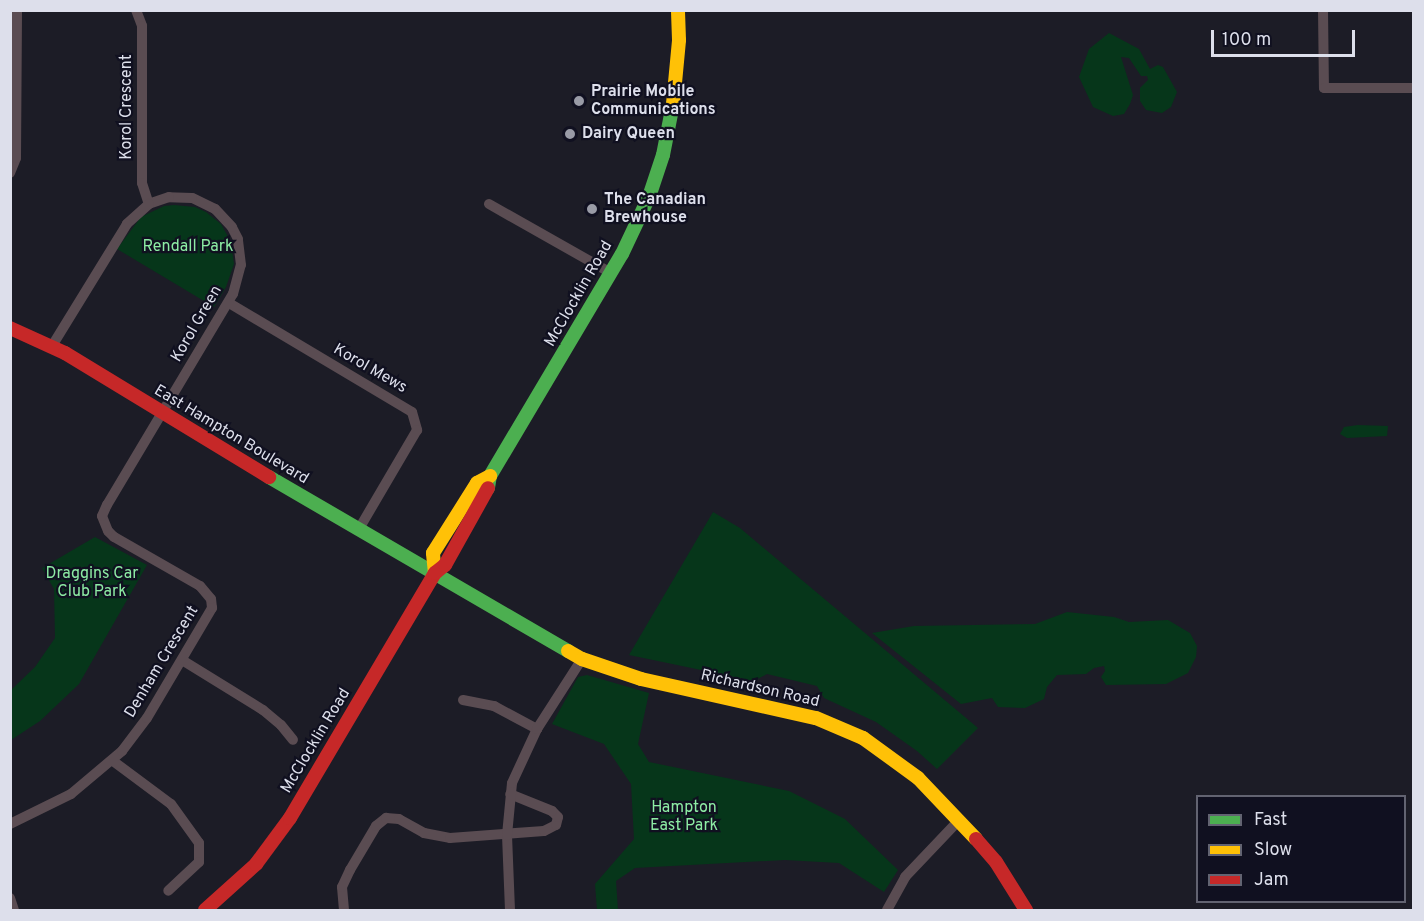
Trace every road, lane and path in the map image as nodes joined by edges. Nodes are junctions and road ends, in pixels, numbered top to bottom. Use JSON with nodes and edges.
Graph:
{"nodes":[{"id":1,"x":17,"y":10,"type":"edge"},
{"id":2,"x":136,"y":10,"type":"edge"},
{"id":3,"x":678,"y":10,"type":"edge"},
{"id":4,"x":1323,"y":10,"type":"edge"},
{"id":5,"x":1413,"y":88,"type":"edge"},
{"id":6,"x":10,"y":173,"type":"edge"},
{"id":7,"x":148,"y":204,"type":"junction"},
{"id":8,"x":489,"y":204,"type":"dead end"},
{"id":9,"x":611,"y":273,"type":"junction"},
{"id":10,"x":229,"y":303,"type":"junction"},
{"id":11,"x":10,"y":328,"type":"edge"},
{"id":12,"x":52,"y":346,"type":"junction"},
{"id":13,"x":162,"y":414,"type":"junction"},
{"id":14,"x":359,"y":528,"type":"junction"},
{"id":15,"x":435,"y":573,"type":"junction"},
{"id":16,"x":582,"y":659,"type":"junction"},
{"id":17,"x":182,"y":660,"type":"junction"},
{"id":18,"x":463,"y":700,"type":"dead end"},
{"id":19,"x":537,"y":729,"type":"junction"},
{"id":20,"x":293,"y":740,"type":"dead end"},
{"id":21,"x":113,"y":760,"type":"junction"},
{"id":22,"x":510,"y":794,"type":"junction"},
{"id":23,"x":959,"y":820,"type":"junction"},
{"id":24,"x":10,"y":824,"type":"edge"},
{"id":25,"x":507,"y":835,"type":"junction"},
{"id":26,"x":168,"y":891,"type":"dead end"},
{"id":27,"x":10,"y":898,"type":"edge"},
{"id":28,"x":212,"y":909,"type":"edge"},
{"id":29,"x":14,"y":910,"type":"edge"},
{"id":30,"x":344,"y":910,"type":"edge"},
{"id":31,"x":510,"y":910,"type":"edge"},
{"id":32,"x":887,"y":910,"type":"edge"},
{"id":33,"x":1026,"y":910,"type":"edge"}],
"edges":[{"from":1,"to":6,"type":"street"},
{"from":2,"to":7,"type":"street","name":"Korol Crescent"},
{"from":3,"to":9,"type":"street","name":"McClocklin Road"},
{"from":4,"to":5,"type":"street"},
{"from":7,"to":10,"type":"street","name":"Korol Green"},
{"from":7,"to":12,"type":"street"},
{"from":8,"to":9,"type":"street"},
{"from":9,"to":15,"type":"street","name":"McClocklin Road"},
{"from":10,"to":13,"type":"street","name":"Korol Green"},
{"from":10,"to":14,"type":"street","name":"Korol Mews"},
{"from":11,"to":12,"type":"street","name":"East Hampton Boulevard"},
{"from":12,"to":13,"type":"street","name":"East Hampton Boulevard"},
{"from":13,"to":14,"type":"street","name":"East Hampton Boulevard"},
{"from":13,"to":17,"type":"street","name":"Denham Crescent"},
{"from":14,"to":15,"type":"street","name":"East Hampton Boulevard"},
{"from":15,"to":16,"type":"street","name":"Richardson Road"},
{"from":15,"to":28,"type":"street","name":"McClocklin Road"},
{"from":16,"to":19,"type":"street"},
{"from":16,"to":23,"type":"street","name":"Richardson Road"},
{"from":17,"to":20,"type":"street"},
{"from":17,"to":21,"type":"street","name":"Denham Crescent"},
{"from":18,"to":19,"type":"street"},
{"from":19,"to":22,"type":"street"},
{"from":21,"to":24,"type":"street","name":"Denham Crescent"},
{"from":21,"to":26,"type":"street"},
{"from":22,"to":25,"type":"street"},
{"from":22,"to":25,"type":"street"},
{"from":23,"to":32,"type":"street"},
{"from":23,"to":33,"type":"street","name":"Richardson Road"},
{"from":25,"to":30,"type":"street"},
{"from":25,"to":31,"type":"street"},
{"from":27,"to":29,"type":"street"}]}
